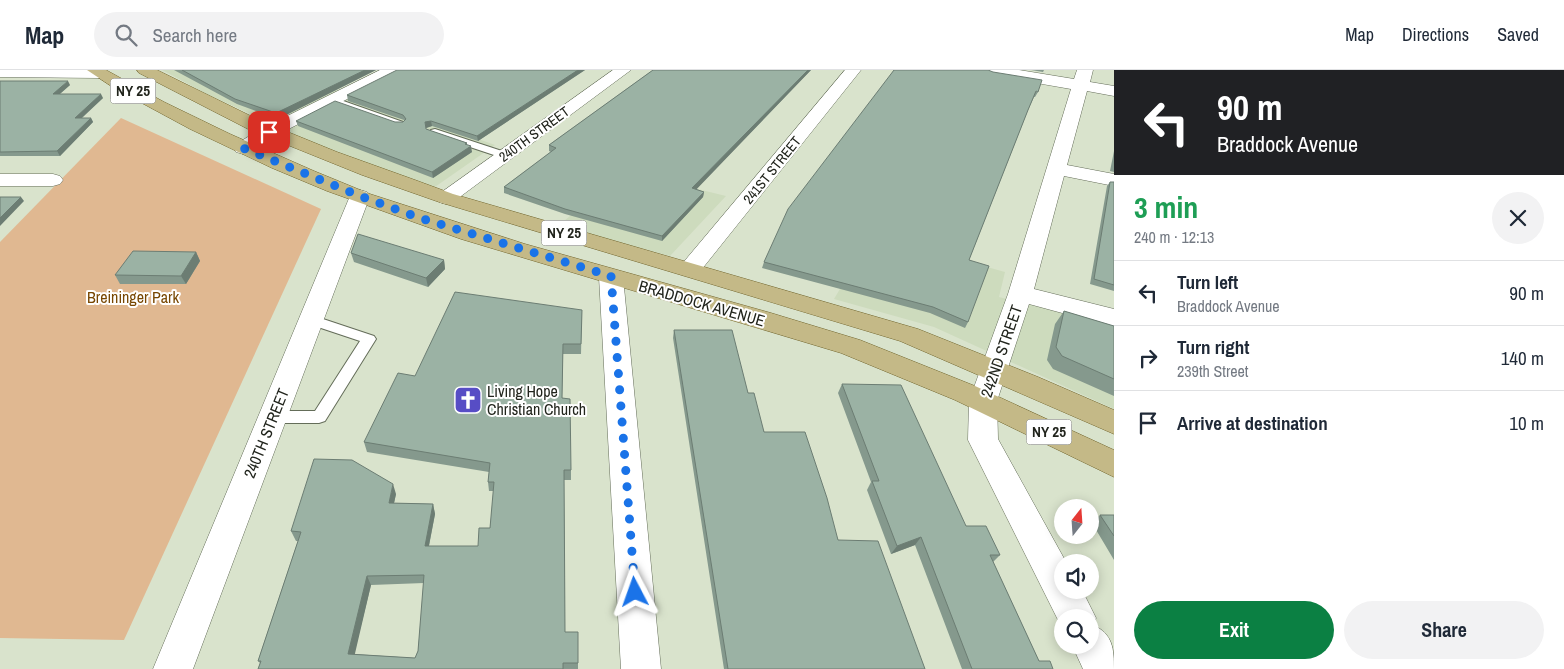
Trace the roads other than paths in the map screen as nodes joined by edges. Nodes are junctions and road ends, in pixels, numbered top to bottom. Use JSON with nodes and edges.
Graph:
{"nodes":[{"id":1,"x":392,"y":70,"type":"edge"},
{"id":2,"x":623,"y":70,"type":"edge"},
{"id":3,"x":853,"y":70,"type":"edge"},
{"id":4,"x":991,"y":70,"type":"edge"},
{"id":5,"x":97,"y":71,"type":"edge"},
{"id":6,"x":149,"y":71,"type":"edge"},
{"id":7,"x":0,"y":72,"type":"edge"},
{"id":8,"x":1083,"y":78,"type":"edge"},
{"id":9,"x":1114,"y":91,"type":"edge"},
{"id":10,"x":332,"y":100,"type":"junction"},
{"id":11,"x":400,"y":124,"type":"edge"},
{"id":12,"x":431,"y":131,"type":"edge"},
{"id":13,"x":269,"y":132,"type":"junction"},
{"id":14,"x":243,"y":148,"type":"junction"},
{"id":15,"x":504,"y":155,"type":"junction"},
{"id":16,"x":1057,"y":168,"type":"junction"},
{"id":17,"x":0,"y":180,"type":"edge"},
{"id":18,"x":53,"y":180,"type":"dead end"},
{"id":19,"x":1114,"y":180,"type":"edge"},
{"id":20,"x":360,"y":196,"type":"junction"},
{"id":21,"x":446,"y":198,"type":"junction"},
{"id":22,"x":690,"y":269,"type":"junction"},
{"id":23,"x":611,"y":276,"type":"junction"},
{"id":24,"x":1020,"y":294,"type":"junction"},
{"id":25,"x":1114,"y":318,"type":"edge"},
{"id":26,"x":311,"y":320,"type":"junction"},
{"id":27,"x":993,"y":369,"type":"junction"},
{"id":28,"x":983,"y":400,"type":"junction"},
{"id":29,"x":273,"y":417,"type":"junction"},
{"id":30,"x":1114,"y":423,"type":"edge"},
{"id":31,"x":1114,"y":464,"type":"edge"},
{"id":32,"x":1072,"y":609,"type":"edge"},
{"id":33,"x":1096,"y":654,"type":"edge"},
{"id":34,"x":173,"y":669,"type":"edge"},
{"id":35,"x":641,"y":669,"type":"edge"},
{"id":36,"x":1104,"y":669,"type":"edge"}],
"edges":[{"from":1,"to":10,"type":"street"},
{"from":2,"to":15,"type":"street","name":"240TH STREET"},
{"from":3,"to":22,"type":"street","name":"241ST STREET"},
{"from":4,"to":8,"type":"street"},
{"from":5,"to":7,"type":"street"},
{"from":5,"to":14,"type":"main road","name":"BRADDOCK AVENUE","number":"NY 25"},
{"from":6,"to":13,"type":"main road","name":"BRADDOCK AVENUE","number":"NY 25"},
{"from":8,"to":9,"type":"street"},
{"from":8,"to":16,"type":"street","name":"242ND STREET"},
{"from":10,"to":11,"type":"lane"},
{"from":10,"to":13,"type":"street"},
{"from":12,"to":15,"type":"lane"},
{"from":13,"to":14,"type":"street"},
{"from":13,"to":21,"type":"main road","name":"BRADDOCK AVENUE","number":"NY 25"},
{"from":14,"to":20,"type":"main road","name":"BRADDOCK AVENUE","number":"NY 25"},
{"from":15,"to":21,"type":"street","name":"240TH STREET"},
{"from":16,"to":19,"type":"street"},
{"from":16,"to":24,"type":"street","name":"242ND STREET"},
{"from":17,"to":18,"type":"street"},
{"from":20,"to":23,"type":"main road","name":"BRADDOCK AVENUE","number":"NY 25"},
{"from":20,"to":26,"type":"street","name":"240TH STREET"},
{"from":21,"to":22,"type":"main road","name":"BRADDOCK AVENUE","number":"NY 25"},
{"from":22,"to":27,"type":"main road","name":"BRADDOCK AVENUE","number":"NY 25"},
{"from":23,"to":28,"type":"main road","name":"BRADDOCK AVENUE","number":"NY 25"},
{"from":23,"to":35,"type":"street"},
{"from":24,"to":25,"type":"street"},
{"from":24,"to":27,"type":"street","name":"242ND STREET"},
{"from":26,"to":29,"type":"street","name":"240TH STREET"},
{"from":26,"to":29,"type":"lane"},
{"from":27,"to":28,"type":"street","name":"242ND STREET"},
{"from":27,"to":30,"type":"main road","name":"BRADDOCK AVENUE","number":"NY 25"},
{"from":28,"to":31,"type":"main road","name":"BRADDOCK AVENUE","number":"NY 25"},
{"from":28,"to":32,"type":"street","name":"242ND STREET"},
{"from":29,"to":34,"type":"street","name":"240TH STREET"},
{"from":33,"to":36,"type":"street"}]}
